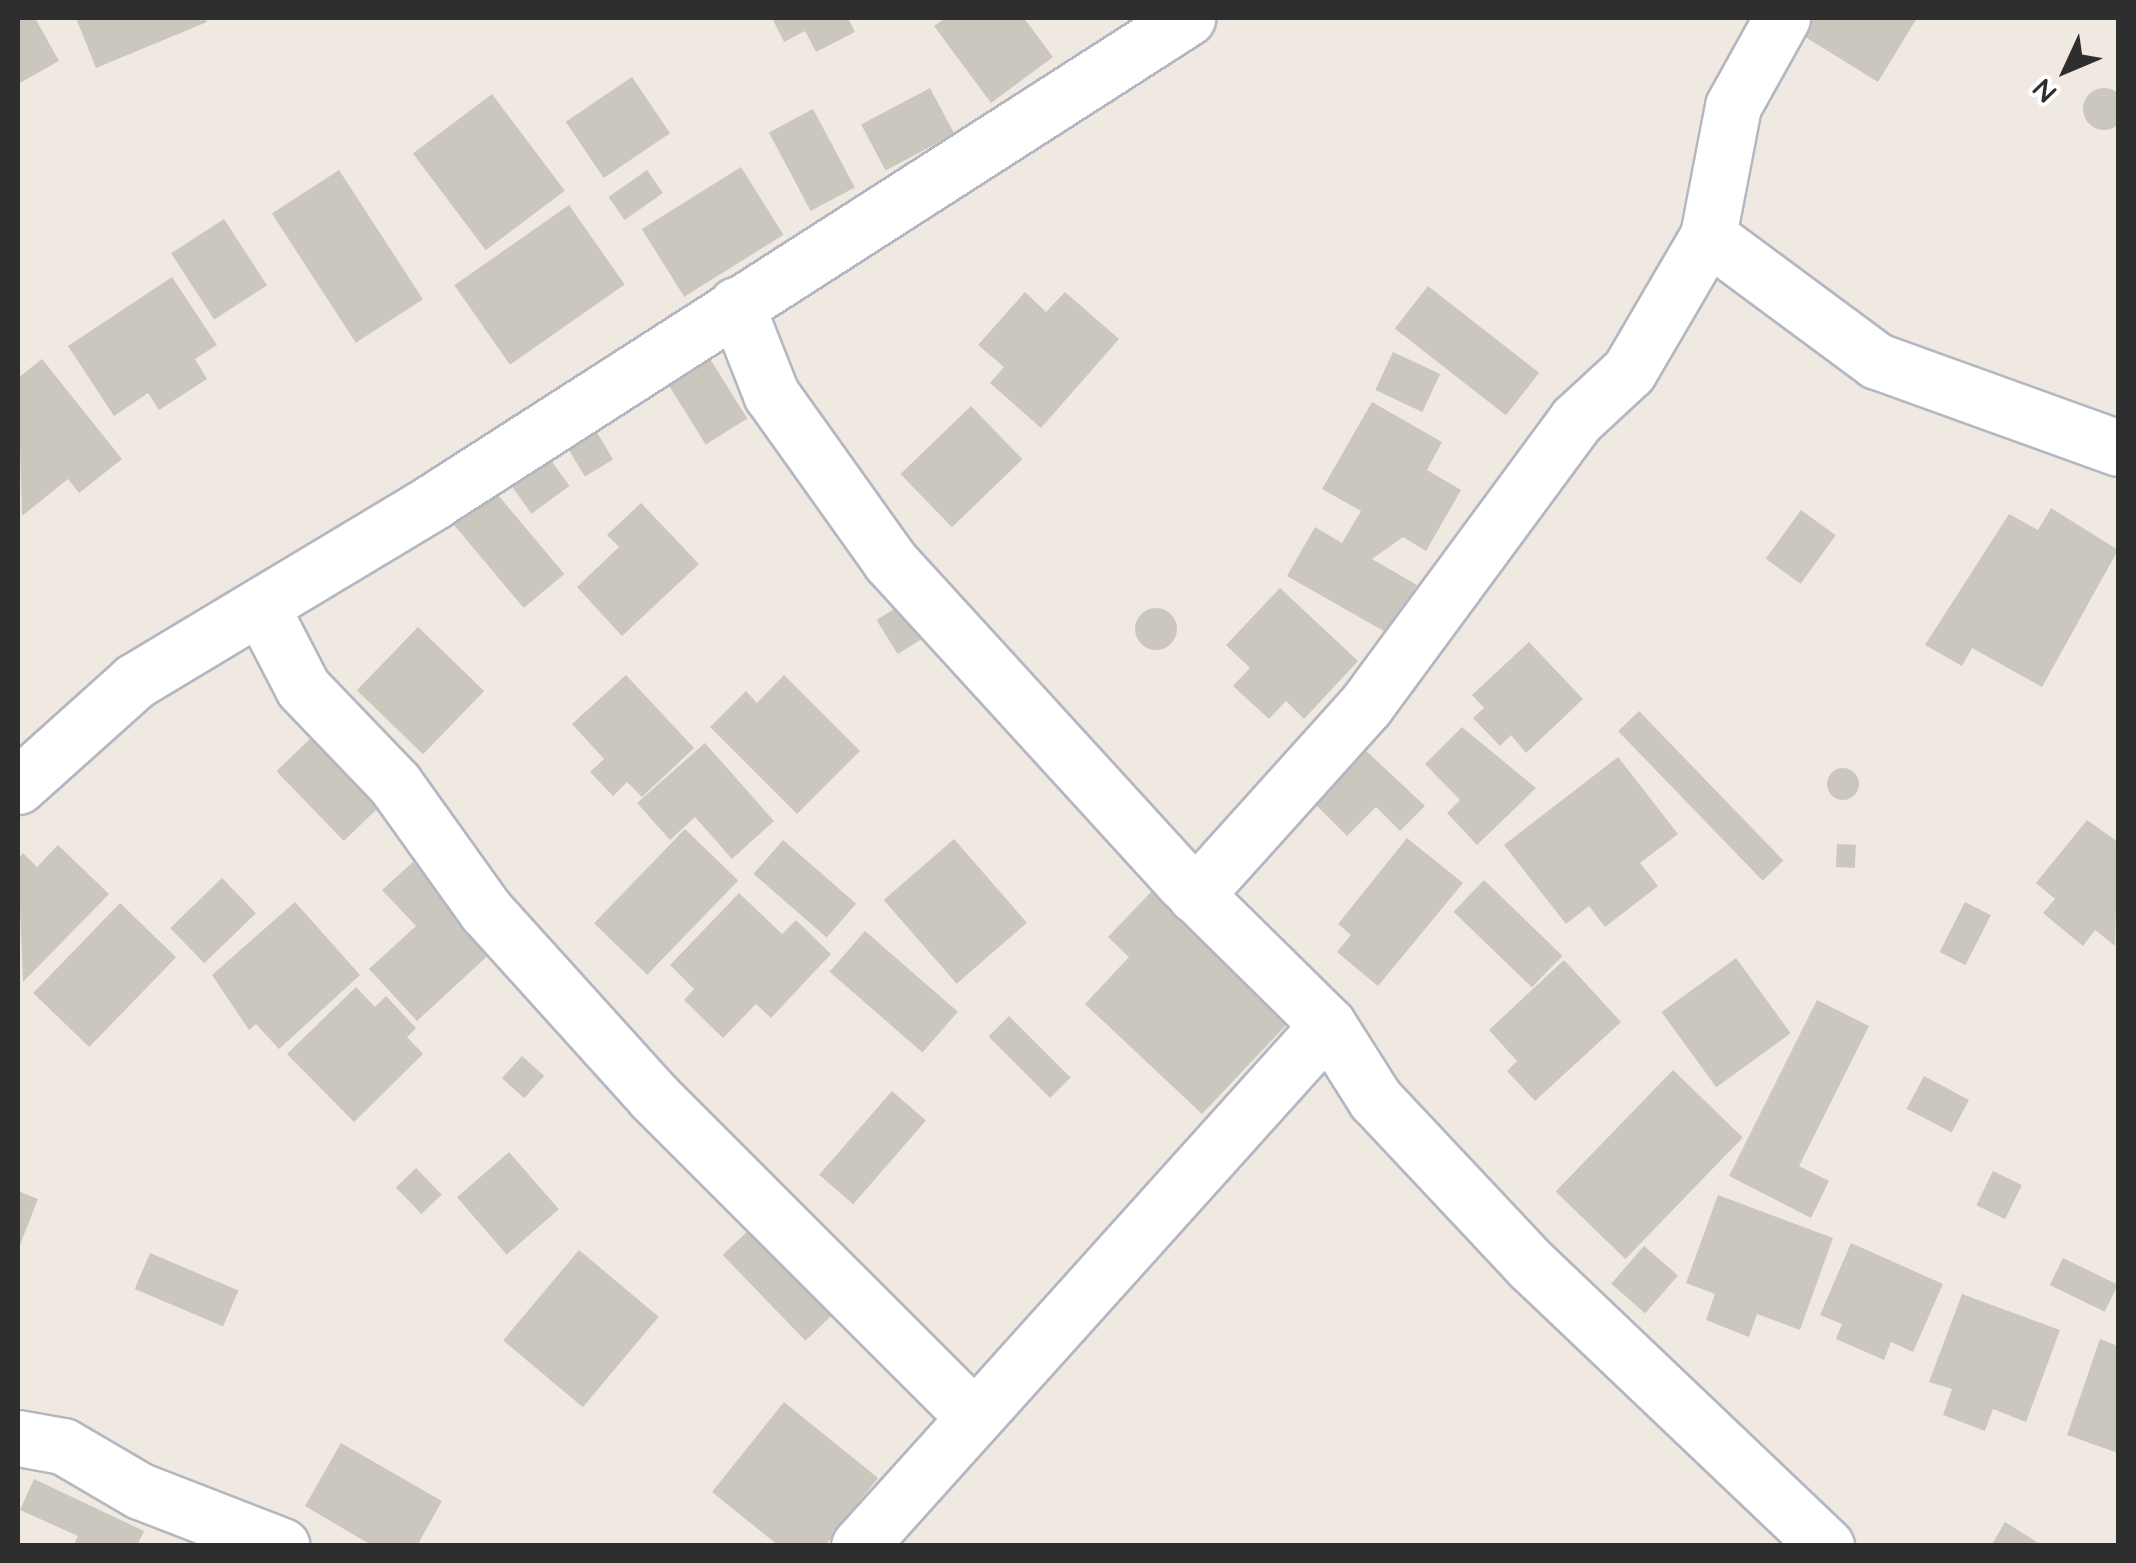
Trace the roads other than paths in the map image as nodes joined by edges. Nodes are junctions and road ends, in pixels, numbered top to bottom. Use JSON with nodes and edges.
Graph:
{"nodes":[{"id":1,"x":1187,"y":18,"type":"edge"},
{"id":2,"x":1782,"y":18,"type":"edge"},
{"id":3,"x":1708,"y":236,"type":"junction"},
{"id":4,"x":736,"y":306,"type":"junction"},
{"id":5,"x":2118,"y":448,"type":"edge"},
{"id":6,"x":261,"y":607,"type":"junction"},
{"id":7,"x":18,"y":786,"type":"edge"},
{"id":8,"x":1195,"y":895,"type":"junction"},
{"id":9,"x":1328,"y":1026,"type":"junction"},
{"id":10,"x":973,"y":1416,"type":"junction"},
{"id":11,"x":18,"y":1438,"type":"edge"},
{"id":12,"x":282,"y":1546,"type":"edge"},
{"id":13,"x":859,"y":1546,"type":"edge"},
{"id":14,"x":1826,"y":1546,"type":"edge"}],
"edges":[{"from":1,"to":4,"type":"street"},
{"from":2,"to":3,"type":"street"},
{"from":3,"to":5,"type":"street"},
{"from":3,"to":8,"type":"street"},
{"from":4,"to":6,"type":"street"},
{"from":4,"to":8,"type":"street"},
{"from":6,"to":7,"type":"street"},
{"from":6,"to":10,"type":"street"},
{"from":8,"to":9,"type":"street"},
{"from":9,"to":10,"type":"street"},
{"from":9,"to":14,"type":"street"},
{"from":10,"to":13,"type":"street"},
{"from":11,"to":12,"type":"street"}]}
